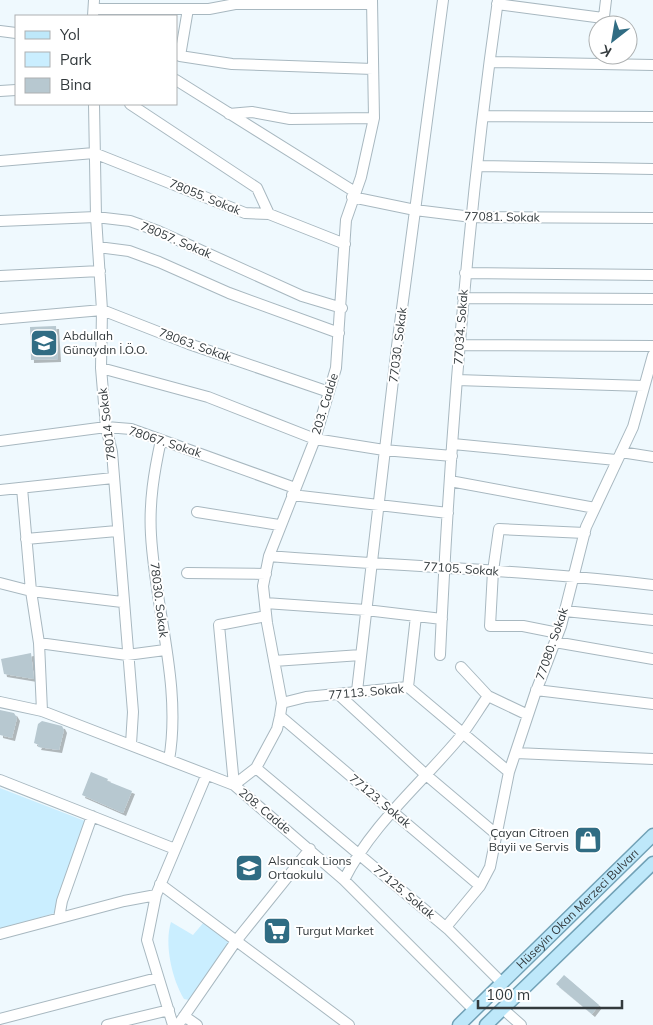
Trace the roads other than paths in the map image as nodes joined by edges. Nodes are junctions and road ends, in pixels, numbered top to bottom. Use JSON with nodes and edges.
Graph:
{"nodes":[{"id":1,"x":443,"y":0,"type":"edge"},
{"id":2,"x":606,"y":0,"type":"edge"},
{"id":3,"x":372,"y":2,"type":"edge"},
{"id":4,"x":498,"y":2,"type":"edge"},
{"id":5,"x":94,"y":8,"type":"edge"},
{"id":6,"x":188,"y":9,"type":"junction"},
{"id":7,"x":604,"y":15,"type":"edge"},
{"id":8,"x":588,"y":18,"type":"edge"},
{"id":9,"x":0,"y":31,"type":"edge"},
{"id":10,"x":15,"y":33,"type":"edge"},
{"id":11,"x":588,"y":60,"type":"edge"},
{"id":12,"x":491,"y":62,"type":"junction"},
{"id":13,"x":638,"y":64,"type":"edge"},
{"id":14,"x":653,"y":65,"type":"edge"},
{"id":15,"x":373,"y":69,"type":"junction"},
{"id":16,"x":178,"y":81,"type":"edge"},
{"id":17,"x":15,"y":90,"type":"edge"},
{"id":18,"x":0,"y":91,"type":"edge"},
{"id":19,"x":94,"y":105,"type":"edge"},
{"id":20,"x":132,"y":105,"type":"edge"},
{"id":21,"x":229,"y":114,"type":"junction"},
{"id":22,"x":484,"y":116,"type":"junction"},
{"id":23,"x":653,"y":117,"type":"edge"},
{"id":24,"x":374,"y":118,"type":"junction"},
{"id":25,"x":94,"y":153,"type":"junction"},
{"id":26,"x":0,"y":161,"type":"edge"},
{"id":27,"x":478,"y":166,"type":"junction"},
{"id":28,"x":653,"y":169,"type":"edge"},
{"id":29,"x":353,"y":195,"type":"junction"},
{"id":30,"x":415,"y":210,"type":"junction"},
{"id":31,"x":269,"y":214,"type":"junction"},
{"id":32,"x":96,"y":217,"type":"junction"},
{"id":33,"x":472,"y":218,"type":"junction"},
{"id":34,"x":653,"y":218,"type":"edge"},
{"id":35,"x":0,"y":221,"type":"edge"},
{"id":36,"x":345,"y":244,"type":"junction"},
{"id":37,"x":98,"y":247,"type":"junction"},
{"id":38,"x":100,"y":271,"type":"junction"},
{"id":39,"x":465,"y":273,"type":"junction"},
{"id":40,"x":653,"y":275,"type":"edge"},
{"id":41,"x":0,"y":276,"type":"edge"},
{"id":42,"x":463,"y":298,"type":"junction"},
{"id":43,"x":653,"y":299,"type":"edge"},
{"id":44,"x":342,"y":308,"type":"junction"},
{"id":45,"x":102,"y":310,"type":"junction"},
{"id":46,"x":0,"y":319,"type":"edge"},
{"id":47,"x":339,"y":333,"type":"junction"},
{"id":48,"x":460,"y":345,"type":"junction"},
{"id":49,"x":653,"y":346,"type":"edge"},
{"id":50,"x":653,"y":355,"type":"edge"},
{"id":51,"x":101,"y":368,"type":"junction"},
{"id":52,"x":457,"y":380,"type":"junction"},
{"id":53,"x":644,"y":386,"type":"junction"},
{"id":54,"x":329,"y":392,"type":"junction"},
{"id":55,"x":106,"y":427,"type":"junction"},
{"id":56,"x":315,"y":439,"type":"junction"},
{"id":57,"x":0,"y":440,"type":"edge"},
{"id":58,"x":161,"y":440,"type":"junction"},
{"id":59,"x":452,"y":444,"type":"junction"},
{"id":60,"x":384,"y":450,"type":"junction"},
{"id":61,"x":452,"y":456,"type":"junction"},
{"id":62,"x":619,"y":456,"type":"junction"},
{"id":63,"x":653,"y":457,"type":"edge"},
{"id":64,"x":113,"y":478,"type":"junction"},
{"id":65,"x":450,"y":482,"type":"junction"},
{"id":66,"x":22,"y":488,"type":"junction"},
{"id":67,"x":0,"y":490,"type":"edge"},
{"id":68,"x":293,"y":491,"type":"junction"},
{"id":69,"x":378,"y":504,"type":"junction"},
{"id":70,"x":595,"y":508,"type":"junction"},
{"id":71,"x":198,"y":512,"type":"dead end"},
{"id":72,"x":448,"y":514,"type":"junction"},
{"id":73,"x":280,"y":525,"type":"junction"},
{"id":74,"x":117,"y":531,"type":"junction"},
{"id":75,"x":585,"y":533,"type":"junction"},
{"id":76,"x":26,"y":539,"type":"junction"},
{"id":77,"x":269,"y":556,"type":"junction"},
{"id":78,"x":371,"y":564,"type":"junction"},
{"id":79,"x":444,"y":567,"type":"junction"},
{"id":80,"x":493,"y":571,"type":"junction"},
{"id":81,"x":187,"y":573,"type":"dead end"},
{"id":82,"x":266,"y":574,"type":"junction"},
{"id":83,"x":574,"y":575,"type":"junction"},
{"id":84,"x":0,"y":583,"type":"edge"},
{"id":85,"x":653,"y":585,"type":"edge"},
{"id":86,"x":31,"y":591,"type":"junction"},
{"id":87,"x":122,"y":602,"type":"junction"},
{"id":88,"x":265,"y":603,"type":"junction"},
{"id":89,"x":366,"y":610,"type":"junction"},
{"id":90,"x":565,"y":610,"type":"junction"},
{"id":91,"x":266,"y":616,"type":"junction"},
{"id":92,"x":416,"y":616,"type":"junction"},
{"id":93,"x":442,"y":619,"type":"junction"},
{"id":94,"x":653,"y":620,"type":"edge"},
{"id":95,"x":556,"y":638,"type":"junction"},
{"id":96,"x":39,"y":643,"type":"junction"},
{"id":97,"x":165,"y":650,"type":"junction"},
{"id":98,"x":127,"y":655,"type":"junction"},
{"id":99,"x":361,"y":655,"type":"junction"},
{"id":100,"x":440,"y":655,"type":"dead end"},
{"id":101,"x":653,"y":659,"type":"edge"},
{"id":102,"x":274,"y":660,"type":"junction"},
{"id":103,"x":462,"y":667,"type":"dead end"},
{"id":104,"x":408,"y":687,"type":"junction"},
{"id":105,"x":536,"y":690,"type":"junction"},
{"id":106,"x":357,"y":692,"type":"junction"},
{"id":107,"x":338,"y":694,"type":"junction"},
{"id":108,"x":488,"y":696,"type":"junction"},
{"id":109,"x":0,"y":702,"type":"edge"},
{"id":110,"x":282,"y":702,"type":"junction"},
{"id":111,"x":653,"y":704,"type":"edge"},
{"id":112,"x":42,"y":711,"type":"junction"},
{"id":113,"x":528,"y":715,"type":"junction"},
{"id":114,"x":280,"y":716,"type":"junction"},
{"id":115,"x":463,"y":732,"type":"junction"},
{"id":116,"x":131,"y":744,"type":"junction"},
{"id":117,"x":516,"y":752,"type":"junction"},
{"id":118,"x":653,"y":759,"type":"edge"},
{"id":119,"x":169,"y":760,"type":"junction"},
{"id":120,"x":256,"y":768,"type":"junction"},
{"id":121,"x":509,"y":772,"type":"junction"},
{"id":122,"x":426,"y":774,"type":"junction"},
{"id":123,"x":206,"y":776,"type":"junction"},
{"id":124,"x":0,"y":780,"type":"edge"},
{"id":125,"x":234,"y":785,"type":"junction"},
{"id":126,"x":391,"y":811,"type":"junction"},
{"id":127,"x":92,"y":816,"type":"junction"},
{"id":128,"x":496,"y":834,"type":"junction"},
{"id":129,"x":653,"y":835,"type":"edge"},
{"id":130,"x":175,"y":849,"type":"junction"},
{"id":131,"x":310,"y":849,"type":"junction"},
{"id":132,"x":357,"y":853,"type":"junction"},
{"id":133,"x":652,"y":865,"type":"edge"},
{"id":134,"x":344,"y":880,"type":"junction"},
{"id":135,"x":160,"y":884,"type":"junction"},
{"id":136,"x":480,"y":886,"type":"junction"},
{"id":137,"x":156,"y":895,"type":"junction"},
{"id":138,"x":60,"y":918,"type":"junction"},
{"id":139,"x":446,"y":927,"type":"junction"},
{"id":140,"x":0,"y":934,"type":"edge"},
{"id":141,"x":236,"y":941,"type":"junction"},
{"id":142,"x":157,"y":978,"type":"junction"},
{"id":143,"x":502,"y":983,"type":"junction"},
{"id":144,"x":169,"y":1010,"type":"junction"},
{"id":145,"x":474,"y":1010,"type":"junction"},
{"id":146,"x":503,"y":1010,"type":"junction"},
{"id":147,"x":184,"y":1016,"type":"junction"},
{"id":148,"x":0,"y":1019,"type":"edge"},
{"id":149,"x":107,"y":1025,"type":"edge"},
{"id":150,"x":173,"y":1025,"type":"edge"},
{"id":151,"x":178,"y":1025,"type":"edge"},
{"id":152,"x":197,"y":1025,"type":"edge"},
{"id":153,"x":348,"y":1025,"type":"edge"},
{"id":154,"x":459,"y":1025,"type":"edge"},
{"id":155,"x":486,"y":1025,"type":"edge"},
{"id":156,"x":521,"y":1025,"type":"edge"}],
"edges":[{"from":1,"to":30,"type":"street","name":"77030. Sokak"},
{"from":2,"to":7,"type":"street"},
{"from":3,"to":6,"type":"street"},
{"from":3,"to":15,"type":"street","name":"203. Cadde"},
{"from":4,"to":8,"type":"street"},
{"from":4,"to":12,"type":"street","name":"77034. Sokak"},
{"from":5,"to":6,"type":"street"},
{"from":6,"to":15,"type":"street"},
{"from":9,"to":10,"type":"street"},
{"from":11,"to":12,"type":"street"},
{"from":12,"to":22,"type":"street","name":"77034. Sokak"},
{"from":13,"to":14,"type":"street"},
{"from":15,"to":24,"type":"street","name":"203. Cadde"},
{"from":16,"to":21,"type":"street"},
{"from":17,"to":18,"type":"street"},
{"from":19,"to":25,"type":"street","name":"78014 Sokak"},
{"from":20,"to":31,"type":"street"},
{"from":21,"to":24,"type":"street"},
{"from":21,"to":29,"type":"street"},
{"from":22,"to":23,"type":"street"},
{"from":22,"to":27,"type":"street","name":"77034. Sokak"},
{"from":24,"to":29,"type":"street","name":"203. Cadde"},
{"from":25,"to":26,"type":"street"},
{"from":25,"to":31,"type":"street","name":"78055. Sokak"},
{"from":25,"to":32,"type":"street","name":"78014 Sokak"},
{"from":27,"to":28,"type":"street"},
{"from":27,"to":33,"type":"street","name":"77034. Sokak"},
{"from":29,"to":30,"type":"street","name":"77081. Sokak"},
{"from":29,"to":36,"type":"street","name":"203. Cadde"},
{"from":30,"to":33,"type":"street","name":"77081. Sokak"},
{"from":30,"to":60,"type":"street","name":"77030. Sokak"},
{"from":31,"to":36,"type":"street","name":"78055. Sokak"},
{"from":32,"to":35,"type":"street","name":"78057. Sokak"},
{"from":32,"to":37,"type":"street","name":"78014 Sokak"},
{"from":32,"to":44,"type":"street","name":"78057. Sokak"},
{"from":33,"to":34,"type":"street","name":"77081. Sokak"},
{"from":33,"to":39,"type":"street","name":"77034. Sokak"},
{"from":36,"to":44,"type":"street","name":"203. Cadde"},
{"from":37,"to":38,"type":"street","name":"78014 Sokak"},
{"from":37,"to":47,"type":"street"},
{"from":38,"to":41,"type":"street"},
{"from":38,"to":45,"type":"street","name":"78014 Sokak"},
{"from":39,"to":40,"type":"street"},
{"from":39,"to":42,"type":"street","name":"77034. Sokak"},
{"from":42,"to":43,"type":"street"},
{"from":42,"to":48,"type":"street","name":"77034. Sokak"},
{"from":44,"to":47,"type":"street","name":"203. Cadde"},
{"from":45,"to":46,"type":"street","name":"78063. Sokak"},
{"from":45,"to":51,"type":"street","name":"78014 Sokak"},
{"from":45,"to":54,"type":"street","name":"78063. Sokak"},
{"from":47,"to":54,"type":"street","name":"203. Cadde"},
{"from":48,"to":49,"type":"street"},
{"from":48,"to":52,"type":"street","name":"77034. Sokak"},
{"from":50,"to":53,"type":"street","name":"77080. Sokak"},
{"from":51,"to":55,"type":"street","name":"78014 Sokak"},
{"from":51,"to":56,"type":"street"},
{"from":52,"to":53,"type":"street"},
{"from":52,"to":59,"type":"street","name":"77034. Sokak"},
{"from":53,"to":62,"type":"street","name":"77080. Sokak"},
{"from":54,"to":56,"type":"street","name":"203. Cadde"},
{"from":55,"to":57,"type":"street","name":"78067. Sokak"},
{"from":55,"to":58,"type":"street","name":"78067. Sokak"},
{"from":55,"to":64,"type":"street","name":"78014 Sokak"},
{"from":56,"to":60,"type":"street"},
{"from":56,"to":68,"type":"street","name":"203. Cadde"},
{"from":58,"to":68,"type":"street","name":"78067. Sokak"},
{"from":58,"to":97,"type":"street","name":"78030. Sokak"},
{"from":59,"to":61,"type":"street","name":"77034. Sokak"},
{"from":59,"to":62,"type":"street"},
{"from":60,"to":61,"type":"street"},
{"from":60,"to":69,"type":"street","name":"77030. Sokak"},
{"from":61,"to":65,"type":"street","name":"77034. Sokak"},
{"from":62,"to":63,"type":"street"},
{"from":62,"to":70,"type":"street","name":"77080. Sokak"},
{"from":64,"to":66,"type":"street"},
{"from":64,"to":74,"type":"street","name":"78014 Sokak"},
{"from":65,"to":70,"type":"street"},
{"from":65,"to":72,"type":"street","name":"77034. Sokak"},
{"from":66,"to":67,"type":"street"},
{"from":66,"to":76,"type":"street"},
{"from":68,"to":69,"type":"street","name":"78067. Sokak"},
{"from":68,"to":73,"type":"street","name":"203. Cadde"},
{"from":69,"to":72,"type":"street","name":"78067. Sokak"},
{"from":69,"to":78,"type":"street","name":"77030. Sokak"},
{"from":70,"to":75,"type":"street","name":"77080. Sokak"},
{"from":71,"to":73,"type":"street"},
{"from":72,"to":79,"type":"street","name":"77034. Sokak"},
{"from":73,"to":77,"type":"street","name":"203. Cadde"},
{"from":74,"to":76,"type":"street"},
{"from":74,"to":87,"type":"street","name":"78014 Sokak"},
{"from":75,"to":80,"type":"street"},
{"from":75,"to":83,"type":"street","name":"77080. Sokak"},
{"from":76,"to":86,"type":"street"},
{"from":77,"to":78,"type":"street","name":"77105. Sokak"},
{"from":77,"to":82,"type":"street","name":"203. Cadde"},
{"from":78,"to":79,"type":"street","name":"77105. Sokak"},
{"from":78,"to":89,"type":"street","name":"77030. Sokak"},
{"from":79,"to":80,"type":"street","name":"77105. Sokak"},
{"from":79,"to":93,"type":"street","name":"77034. Sokak"},
{"from":80,"to":83,"type":"street","name":"77105. Sokak"},
{"from":80,"to":95,"type":"street"},
{"from":81,"to":82,"type":"street"},
{"from":82,"to":88,"type":"street","name":"203. Cadde"},
{"from":83,"to":85,"type":"street","name":"77105. Sokak"},
{"from":83,"to":90,"type":"street","name":"77080. Sokak"},
{"from":84,"to":86,"type":"street"},
{"from":86,"to":87,"type":"street"},
{"from":86,"to":96,"type":"street"},
{"from":87,"to":98,"type":"street","name":"78014 Sokak"},
{"from":88,"to":89,"type":"street"},
{"from":88,"to":91,"type":"street","name":"203. Cadde"},
{"from":89,"to":92,"type":"street"},
{"from":89,"to":99,"type":"street","name":"77030. Sokak"},
{"from":90,"to":94,"type":"street"},
{"from":90,"to":95,"type":"street","name":"77080. Sokak"},
{"from":91,"to":102,"type":"street","name":"203. Cadde"},
{"from":91,"to":125,"type":"street"},
{"from":92,"to":93,"type":"street"},
{"from":92,"to":104,"type":"street"},
{"from":93,"to":100,"type":"street","name":"77034. Sokak"},
{"from":95,"to":101,"type":"street"},
{"from":95,"to":105,"type":"street","name":"77080. Sokak"},
{"from":96,"to":98,"type":"street"},
{"from":96,"to":112,"type":"street"},
{"from":97,"to":98,"type":"street"},
{"from":97,"to":119,"type":"street","name":"78030. Sokak"},
{"from":98,"to":116,"type":"street","name":"78014 Sokak"},
{"from":99,"to":102,"type":"street"},
{"from":99,"to":106,"type":"street","name":"77030. Sokak"},
{"from":102,"to":110,"type":"street","name":"203. Cadde"},
{"from":103,"to":108,"type":"street"},
{"from":104,"to":106,"type":"street","name":"77113. Sokak"},
{"from":104,"to":115,"type":"street","name":"77113. Sokak"},
{"from":105,"to":111,"type":"street"},
{"from":105,"to":113,"type":"street","name":"77080. Sokak"},
{"from":106,"to":107,"type":"street","name":"77113. Sokak"},
{"from":107,"to":110,"type":"street","name":"77113. Sokak"},
{"from":107,"to":122,"type":"street"},
{"from":108,"to":113,"type":"street"},
{"from":108,"to":115,"type":"street"},
{"from":109,"to":112,"type":"street","name":"208. Cadde"},
{"from":110,"to":114,"type":"street","name":"203. Cadde"},
{"from":112,"to":116,"type":"street","name":"208. Cadde"},
{"from":113,"to":117,"type":"street","name":"77080. Sokak"},
{"from":114,"to":120,"type":"street","name":"203. Cadde"},
{"from":114,"to":126,"type":"street","name":"77123. Sokak"},
{"from":115,"to":121,"type":"street","name":"77113. Sokak"},
{"from":115,"to":122,"type":"street"},
{"from":116,"to":119,"type":"street","name":"208. Cadde"},
{"from":117,"to":118,"type":"street"},
{"from":117,"to":121,"type":"street","name":"77080. Sokak"},
{"from":119,"to":123,"type":"street","name":"208. Cadde"},
{"from":120,"to":125,"type":"street","name":"203. Cadde"},
{"from":120,"to":132,"type":"street","name":"77125. Sokak"},
{"from":121,"to":128,"type":"street","name":"77080. Sokak"},
{"from":122,"to":126,"type":"street"},
{"from":122,"to":128,"type":"street"},
{"from":123,"to":125,"type":"street","name":"208. Cadde"},
{"from":123,"to":130,"type":"street"},
{"from":124,"to":127,"type":"street"},
{"from":125,"to":131,"type":"street","name":"208. Cadde"},
{"from":126,"to":132,"type":"street"},
{"from":126,"to":136,"type":"street","name":"77123. Sokak"},
{"from":127,"to":130,"type":"street"},
{"from":127,"to":138,"type":"street"},
{"from":128,"to":136,"type":"street","name":"77080. Sokak"},
{"from":129,"to":143,"type":"main road","name":"Hüseyin Okan Merzeci Bulvarı"},
{"from":130,"to":135,"type":"street"},
{"from":131,"to":134,"type":"street","name":"208. Cadde"},
{"from":131,"to":141,"type":"street"},
{"from":132,"to":134,"type":"street"},
{"from":132,"to":139,"type":"street","name":"77125. Sokak"},
{"from":133,"to":146,"type":"main road","name":"Hüseyin Okan Merzeci Bulvarı"},
{"from":134,"to":145,"type":"street","name":"208. Cadde"},
{"from":135,"to":137,"type":"street"},
{"from":135,"to":141,"type":"street"},
{"from":136,"to":139,"type":"street","name":"77080. Sokak"},
{"from":137,"to":138,"type":"street"},
{"from":137,"to":142,"type":"street"},
{"from":138,"to":140,"type":"street"},
{"from":139,"to":143,"type":"street","name":"77125. Sokak"},
{"from":141,"to":147,"type":"street"},
{"from":141,"to":153,"type":"street"},
{"from":142,"to":144,"type":"street"},
{"from":142,"to":148,"type":"street"},
{"from":143,"to":145,"type":"main road","name":"Hüseyin Okan Merzeci Bulvarı"},
{"from":144,"to":149,"type":"street"},
{"from":144,"to":150,"type":"street"},
{"from":145,"to":154,"type":"main road","name":"Hüseyin Okan Merzeci Bulvarı"},
{"from":146,"to":155,"type":"main road","name":"Hüseyin Okan Merzeci Bulvarı"},
{"from":146,"to":156,"type":"street"},
{"from":147,"to":151,"type":"street"},
{"from":147,"to":152,"type":"street"}]}
